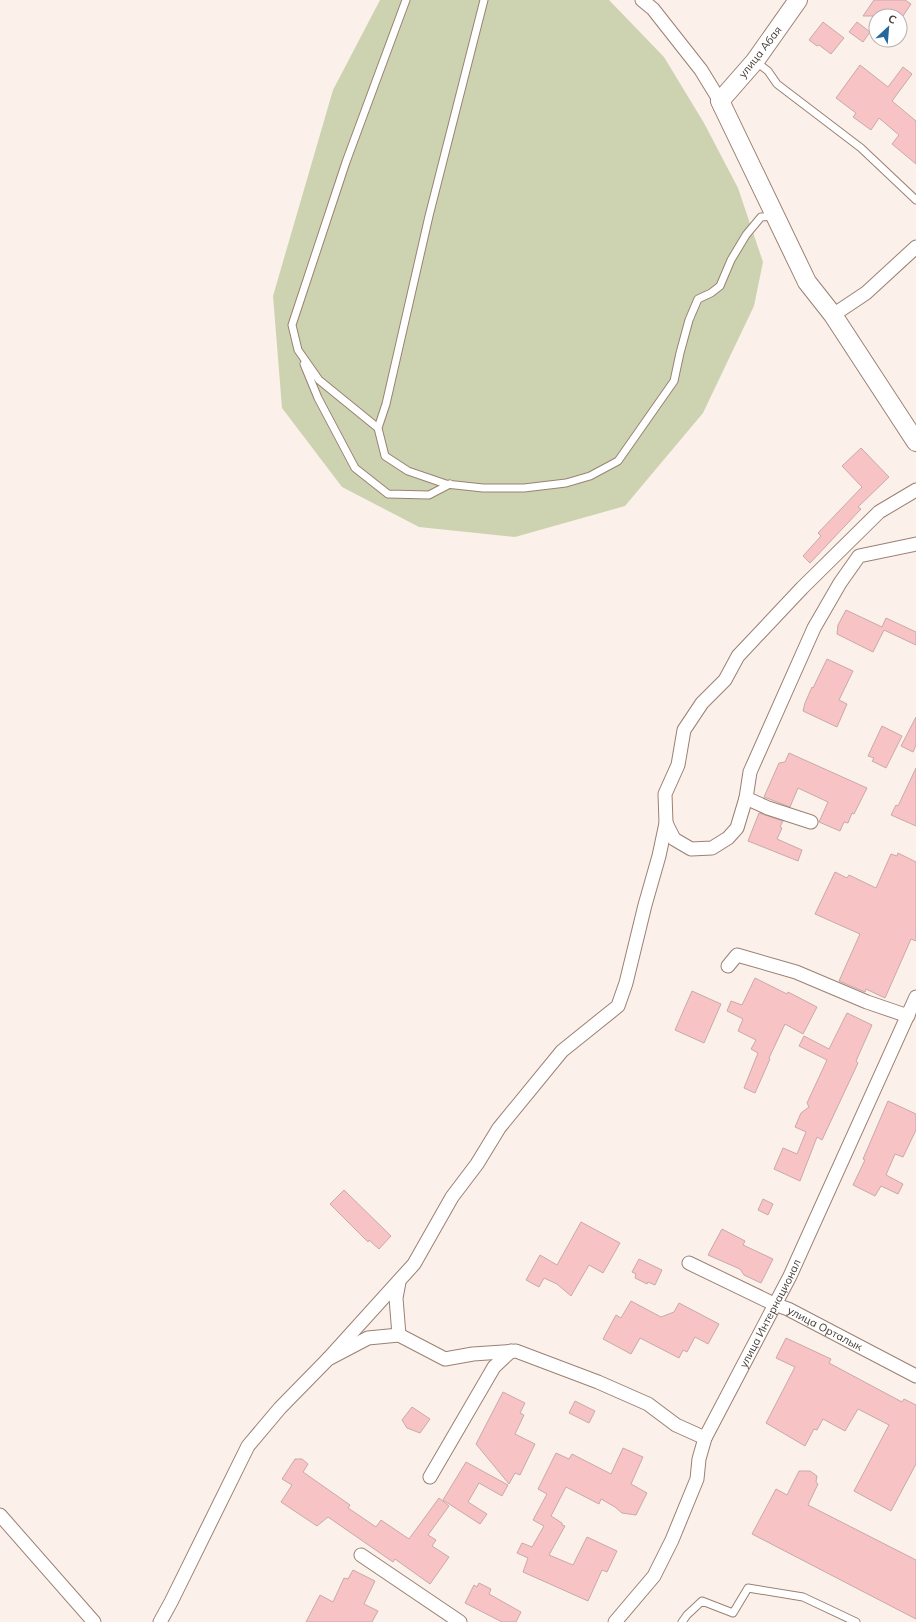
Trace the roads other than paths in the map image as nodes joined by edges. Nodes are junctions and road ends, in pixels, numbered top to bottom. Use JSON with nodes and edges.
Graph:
{"nodes":[{"id":1,"x":406,"y":0,"type":"edge"},
{"id":2,"x":484,"y":0,"type":"edge"},
{"id":3,"x":642,"y":0,"type":"edge"},
{"id":4,"x":798,"y":0,"type":"edge"},
{"id":5,"x":755,"y":61,"type":"junction"},
{"id":6,"x":720,"y":101,"type":"junction"},
{"id":7,"x":916,"y":200,"type":"edge"},
{"id":8,"x":775,"y":216,"type":"junction"},
{"id":9,"x":916,"y":247,"type":"edge"},
{"id":10,"x":832,"y":315,"type":"junction"},
{"id":11,"x":300,"y":352,"type":"junction"},
{"id":12,"x":378,"y":428,"type":"junction"},
{"id":13,"x":916,"y":442,"type":"edge"},
{"id":14,"x":450,"y":484,"type":"junction"},
{"id":15,"x":916,"y":490,"type":"edge"},
{"id":16,"x":916,"y":544,"type":"edge"},
{"id":17,"x":746,"y":798,"type":"junction"},
{"id":18,"x":811,"y":822,"type":"dead end"},
{"id":19,"x":666,"y":823,"type":"junction"},
{"id":20,"x":728,"y":966,"type":"dead end"},
{"id":21,"x":916,"y":997,"type":"edge"},
{"id":22,"x":908,"y":1016,"type":"junction"},
{"id":23,"x":689,"y":1262,"type":"dead end"},
{"id":24,"x":399,"y":1282,"type":"junction"},
{"id":25,"x":774,"y":1304,"type":"junction"},
{"id":26,"x":398,"y":1335,"type":"junction"},
{"id":27,"x":511,"y":1351,"type":"junction"},
{"id":28,"x":328,"y":1359,"type":"junction"},
{"id":29,"x":916,"y":1376,"type":"edge"},
{"id":30,"x":705,"y":1438,"type":"junction"},
{"id":31,"x":430,"y":1477,"type":"dead end"},
{"id":32,"x":0,"y":1515,"type":"edge"},
{"id":33,"x":361,"y":1555,"type":"dead end"},
{"id":34,"x":94,"y":1622,"type":"edge"},
{"id":35,"x":160,"y":1622,"type":"edge"},
{"id":36,"x":460,"y":1622,"type":"edge"},
{"id":37,"x":615,"y":1622,"type":"edge"},
{"id":38,"x":682,"y":1622,"type":"edge"},
{"id":39,"x":856,"y":1622,"type":"edge"}],
"edges":[{"from":1,"to":11,"type":"lane"},
{"from":2,"to":12,"type":"lane"},
{"from":3,"to":6,"type":"street"},
{"from":4,"to":5,"type":"street","name":"улица Абая"},
{"from":5,"to":6,"type":"street","name":"улица Абая"},
{"from":5,"to":7,"type":"lane"},
{"from":6,"to":8,"type":"street"},
{"from":8,"to":10,"type":"street"},
{"from":8,"to":14,"type":"lane"},
{"from":9,"to":10,"type":"street"},
{"from":10,"to":13,"type":"street"},
{"from":11,"to":12,"type":"lane"},
{"from":11,"to":14,"type":"lane"},
{"from":12,"to":14,"type":"lane"},
{"from":15,"to":19,"type":"street"},
{"from":16,"to":17,"type":"street"},
{"from":17,"to":18,"type":"street"},
{"from":17,"to":19,"type":"street"},
{"from":19,"to":24,"type":"street"},
{"from":20,"to":22,"type":"street"},
{"from":21,"to":22,"type":"street","name":"улица Интернационал"},
{"from":22,"to":25,"type":"street","name":"улица Интернационал"},
{"from":23,"to":25,"type":"street","name":"улица Орталык"},
{"from":24,"to":26,"type":"street"},
{"from":24,"to":28,"type":"street"},
{"from":25,"to":29,"type":"street","name":"улица Орталык"},
{"from":25,"to":30,"type":"street","name":"улица Интернационал"},
{"from":26,"to":27,"type":"street"},
{"from":26,"to":28,"type":"street"},
{"from":27,"to":30,"type":"street"},
{"from":27,"to":31,"type":"street"},
{"from":28,"to":35,"type":"street"},
{"from":30,"to":37,"type":"street","name":"улица Интернационал"},
{"from":32,"to":34,"type":"street"},
{"from":33,"to":36,"type":"street"},
{"from":38,"to":39,"type":"lane"}]}
